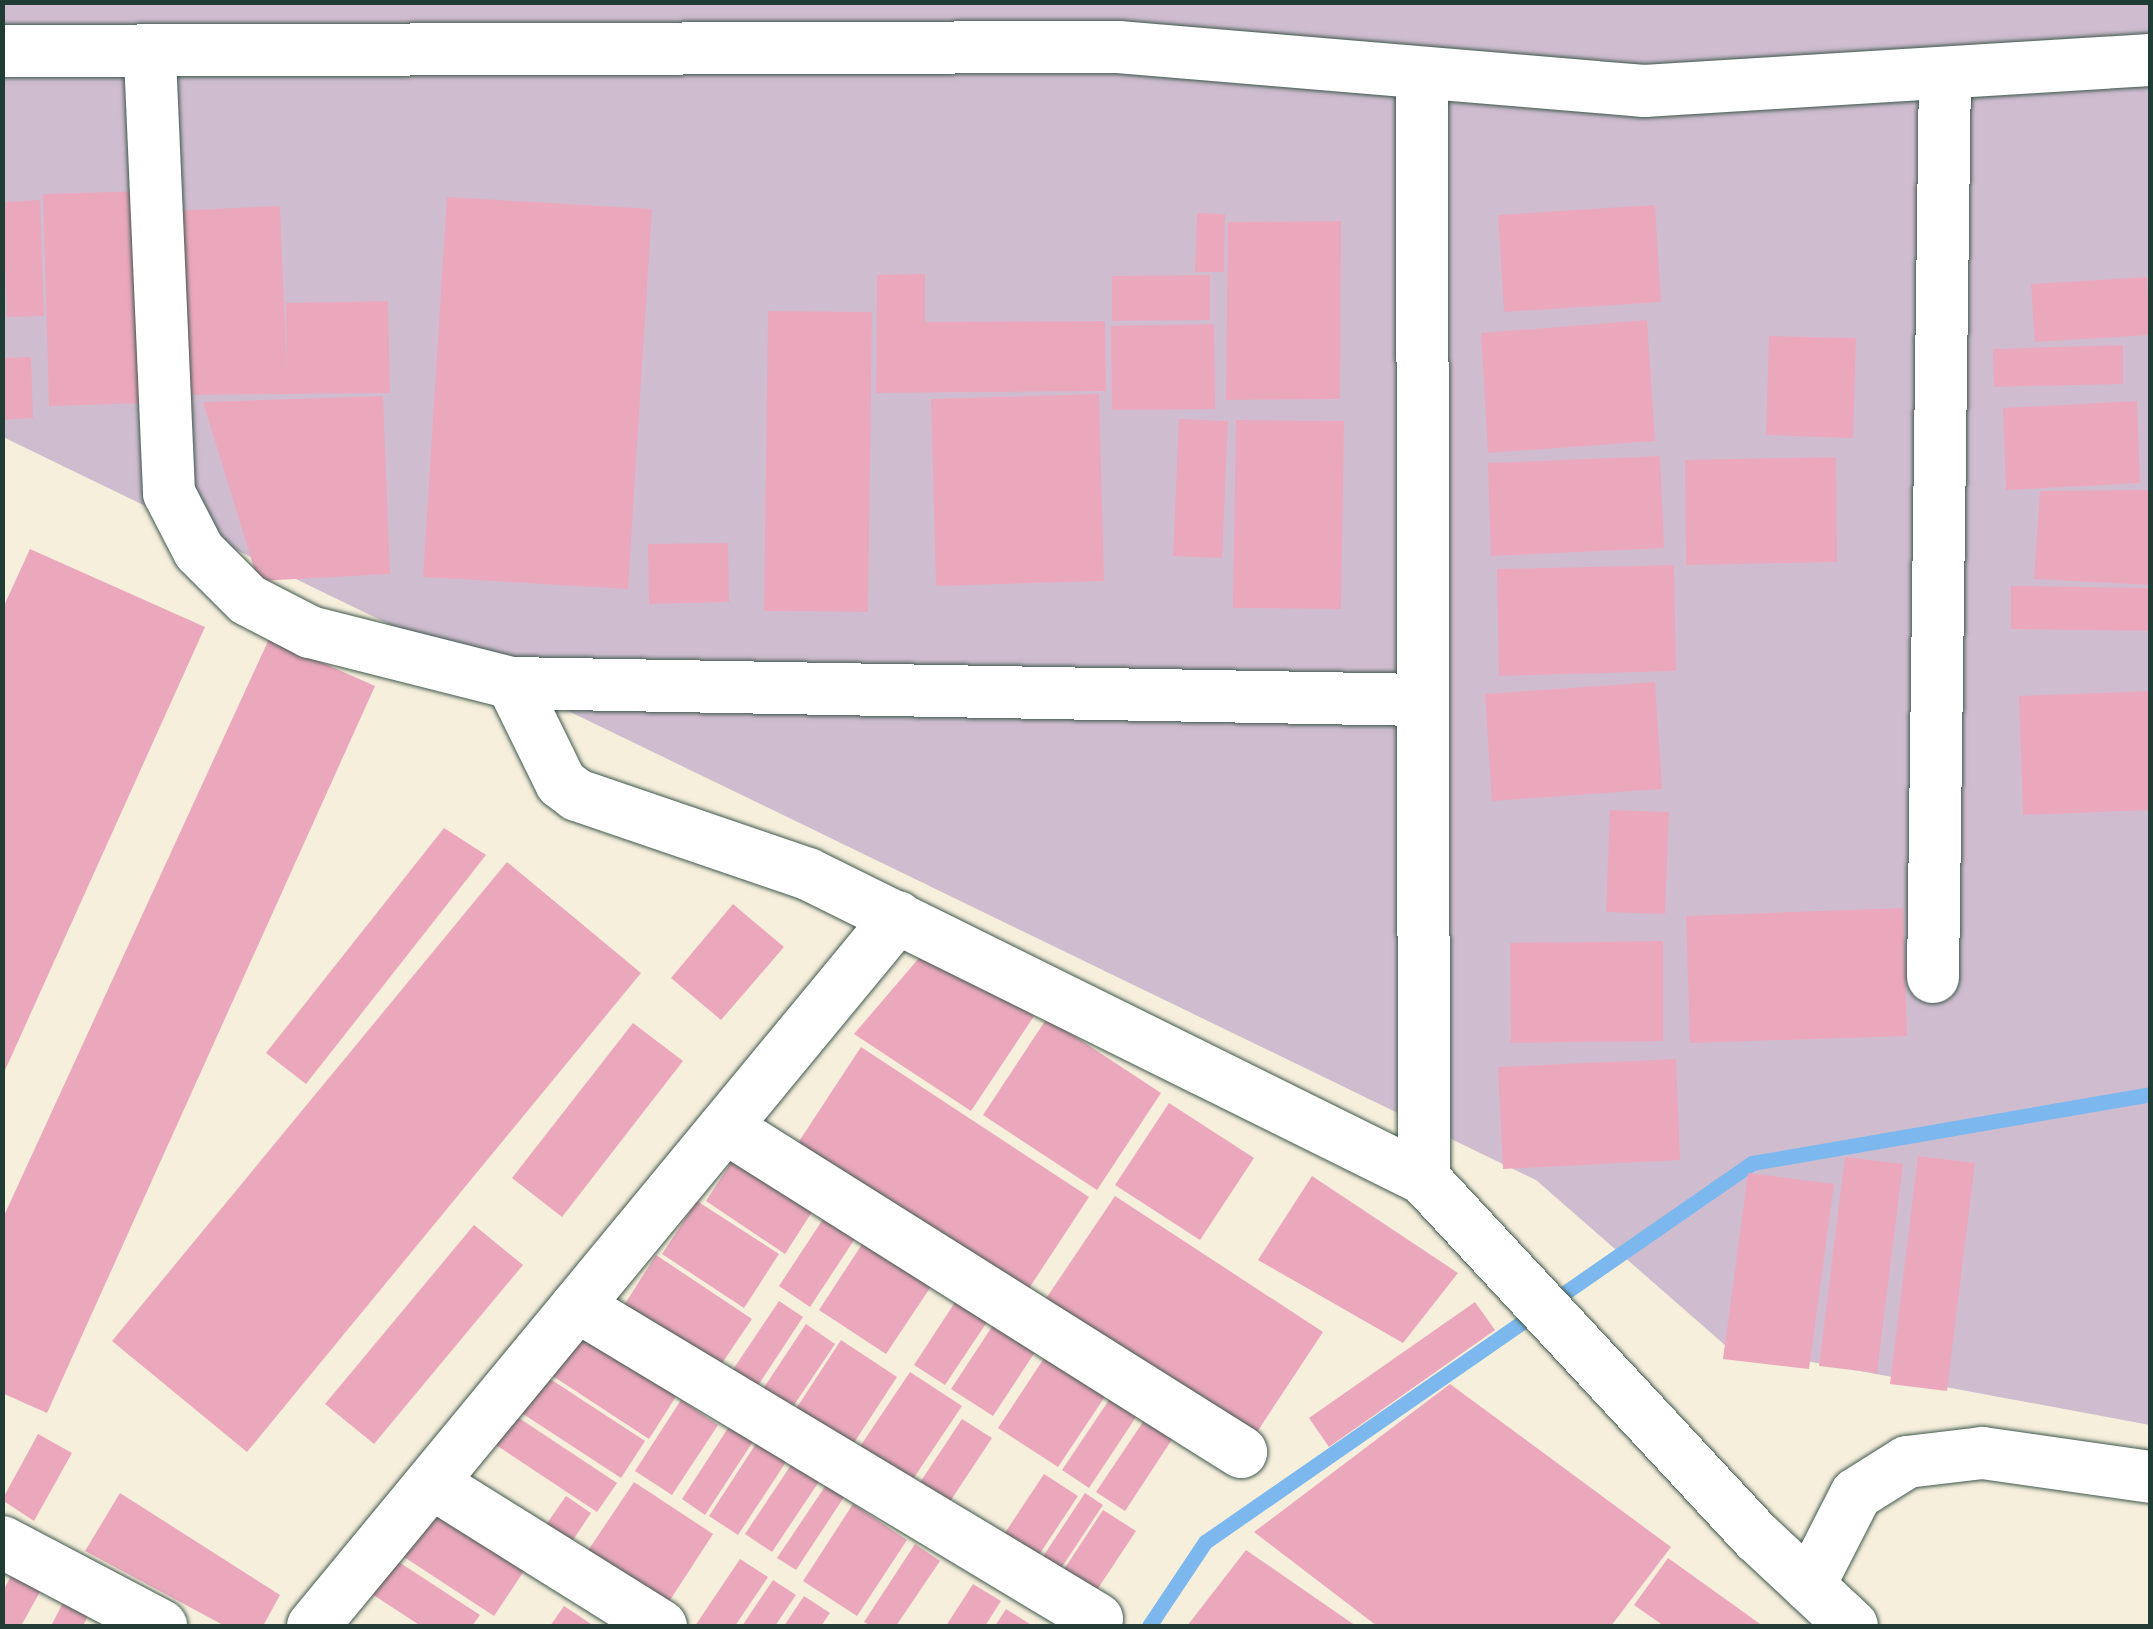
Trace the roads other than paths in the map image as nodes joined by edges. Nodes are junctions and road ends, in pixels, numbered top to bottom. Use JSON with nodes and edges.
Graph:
{"nodes":[{"id":1,"x":2,"y":51,"type":"edge"},
{"id":2,"x":150,"y":57,"type":"junction"},
{"id":3,"x":2150,"y":60,"type":"edge"},
{"id":4,"x":1422,"y":73,"type":"junction"},
{"id":5,"x":1945,"y":73,"type":"junction"},
{"id":6,"x":512,"y":684,"type":"junction"},
{"id":7,"x":1421,"y":700,"type":"junction"},
{"id":8,"x":898,"y":917,"type":"junction"},
{"id":9,"x":1932,"y":977,"type":"dead end"},
{"id":10,"x":725,"y":1126,"type":"junction"},
{"id":11,"x":1424,"y":1180,"type":"junction"},
{"id":12,"x":577,"y":1306,"type":"junction"},
{"id":13,"x":1242,"y":1452,"type":"dead end"},
{"id":14,"x":2150,"y":1477,"type":"edge"},
{"id":15,"x":432,"y":1484,"type":"junction"},
{"id":16,"x":2,"y":1542,"type":"edge"},
{"id":17,"x":1809,"y":1586,"type":"junction"},
{"id":18,"x":1097,"y":1619,"type":"dead end"},
{"id":19,"x":161,"y":1626,"type":"edge"},
{"id":20,"x":313,"y":1626,"type":"edge"},
{"id":21,"x":662,"y":1626,"type":"edge"},
{"id":22,"x":1852,"y":1626,"type":"edge"}],
"edges":[{"from":1,"to":2,"type":"street"},
{"from":2,"to":4,"type":"street"},
{"from":2,"to":6,"type":"street"},
{"from":3,"to":5,"type":"street"},
{"from":4,"to":5,"type":"street"},
{"from":4,"to":7,"type":"street"},
{"from":5,"to":9,"type":"street"},
{"from":6,"to":7,"type":"street"},
{"from":6,"to":8,"type":"street"},
{"from":7,"to":11,"type":"street"},
{"from":8,"to":10,"type":"street"},
{"from":8,"to":11,"type":"street"},
{"from":10,"to":12,"type":"street"},
{"from":10,"to":13,"type":"street"},
{"from":11,"to":17,"type":"street"},
{"from":12,"to":15,"type":"street"},
{"from":12,"to":18,"type":"street"},
{"from":14,"to":17,"type":"street"},
{"from":15,"to":20,"type":"street"},
{"from":15,"to":21,"type":"street"},
{"from":16,"to":19,"type":"street"},
{"from":17,"to":22,"type":"street"}]}
